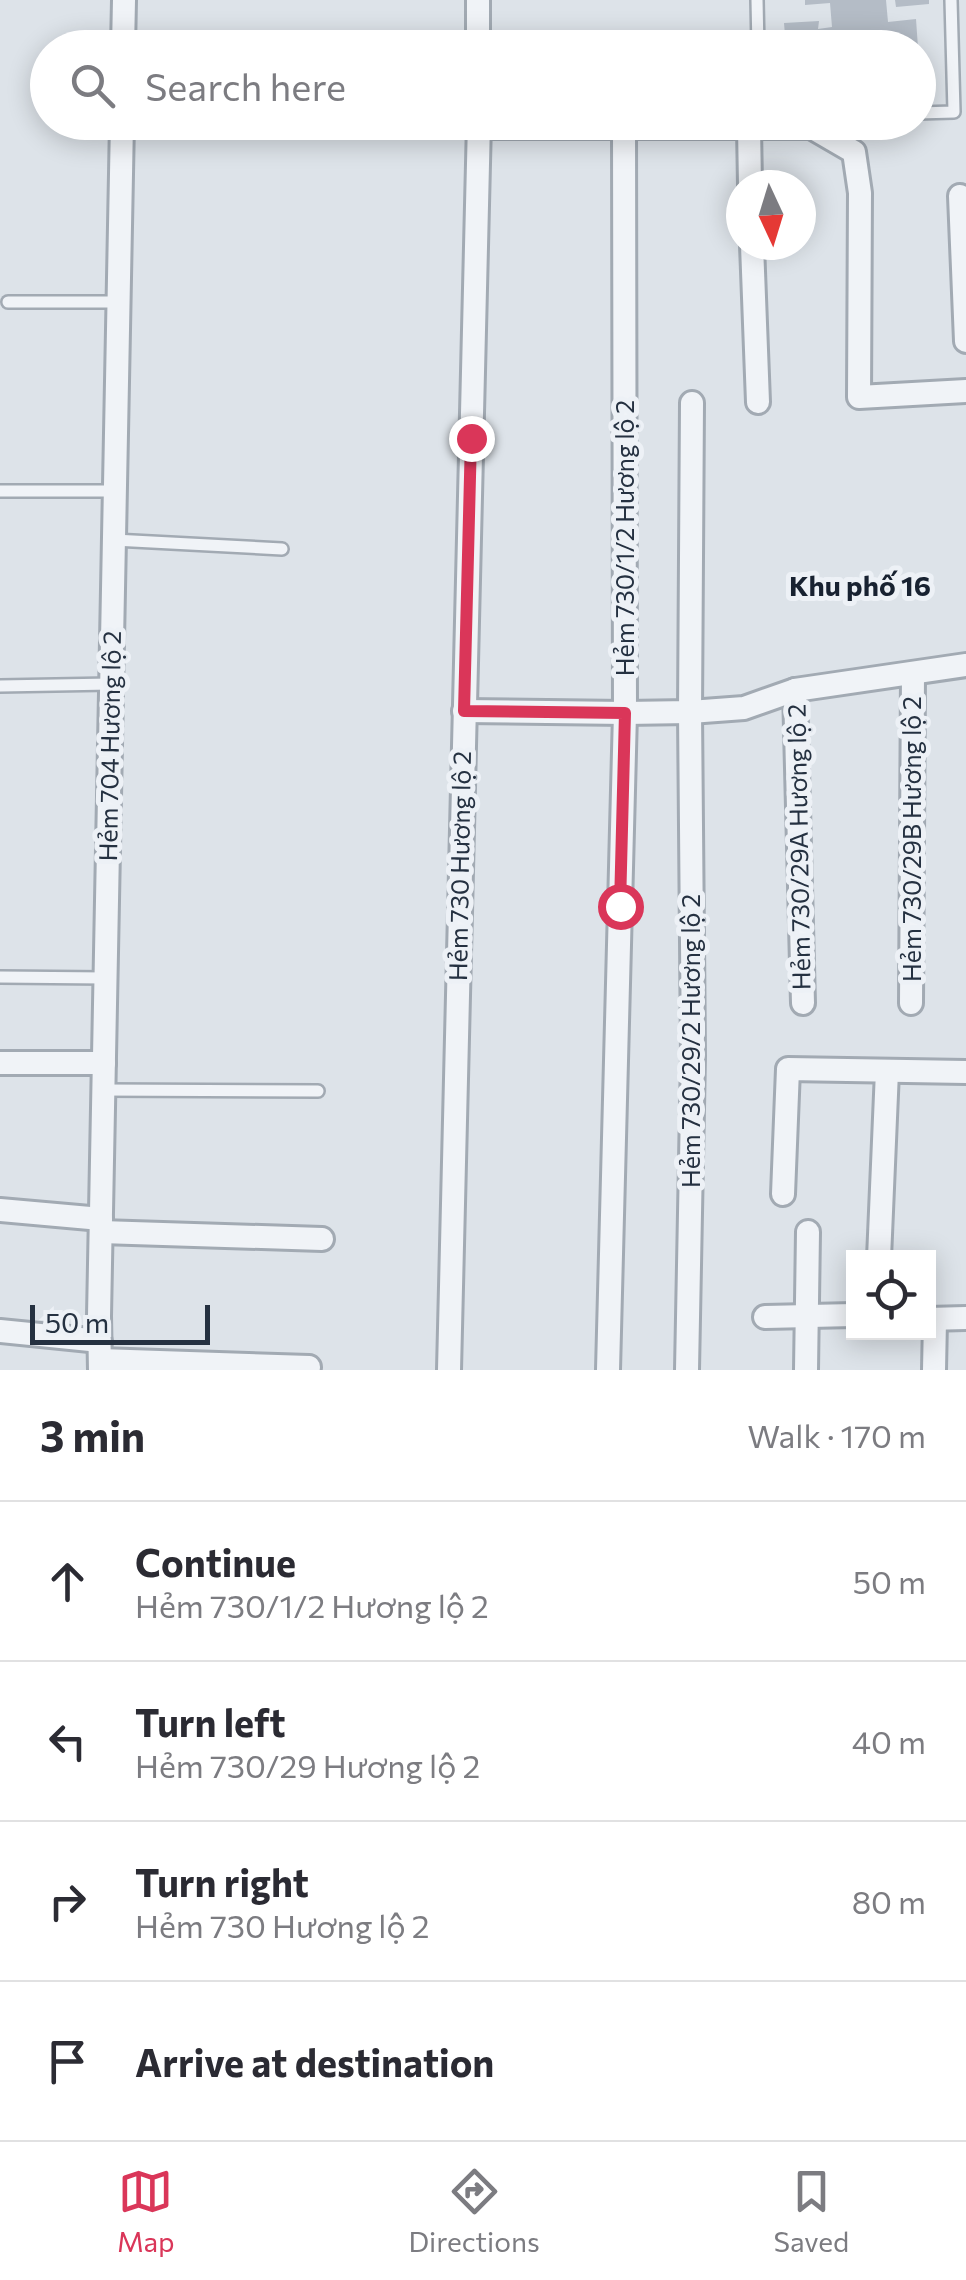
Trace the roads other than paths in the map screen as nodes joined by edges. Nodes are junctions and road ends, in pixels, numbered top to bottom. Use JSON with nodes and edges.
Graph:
{"nodes":[{"id":1,"x":124,"y":0,"type":"edge"},
{"id":2,"x":478,"y":0,"type":"edge"},
{"id":3,"x":757,"y":0,"type":"edge"},
{"id":4,"x":951,"y":0,"type":"edge"},
{"id":5,"x":123,"y":30,"type":"edge"},
{"id":6,"x":478,"y":30,"type":"edge"},
{"id":7,"x":758,"y":30,"type":"edge"},
{"id":8,"x":936,"y":112,"type":"edge"},
{"id":9,"x":122,"y":140,"type":"edge"},
{"id":10,"x":478,"y":140,"type":"edge"},
{"id":11,"x":624,"y":140,"type":"edge"},
{"id":12,"x":748,"y":140,"type":"edge"},
{"id":13,"x":833,"y":140,"type":"edge"},
{"id":14,"x":749,"y":170,"type":"edge"},
{"id":15,"x":960,"y":196,"type":"dead end"},
{"id":16,"x":753,"y":260,"type":"edge"},
{"id":17,"x":8,"y":302,"type":"dead end"},
{"id":18,"x":118,"y":302,"type":"junction"},
{"id":19,"x":966,"y":341,"type":"edge"},
{"id":20,"x":966,"y":391,"type":"edge"},
{"id":21,"x":758,"y":402,"type":"dead end"},
{"id":22,"x":692,"y":403,"type":"dead end"},
{"id":23,"x":0,"y":491,"type":"edge"},
{"id":24,"x":115,"y":491,"type":"junction"},
{"id":25,"x":114,"y":540,"type":"junction"},
{"id":26,"x":282,"y":549,"type":"dead end"},
{"id":27,"x":966,"y":665,"type":"edge"},
{"id":28,"x":913,"y":674,"type":"junction"},
{"id":29,"x":111,"y":684,"type":"junction"},
{"id":30,"x":0,"y":686,"type":"edge"},
{"id":31,"x":796,"y":690,"type":"junction"},
{"id":32,"x":464,"y":711,"type":"junction"},
{"id":33,"x":690,"y":712,"type":"junction"},
{"id":34,"x":625,"y":713,"type":"junction"},
{"id":35,"x":0,"y":978,"type":"edge"},
{"id":36,"x":106,"y":978,"type":"junction"},
{"id":37,"x":803,"y":1003,"type":"dead end"},
{"id":38,"x":911,"y":1003,"type":"dead end"},
{"id":39,"x":104,"y":1062,"type":"junction"},
{"id":40,"x":0,"y":1063,"type":"edge"},
{"id":41,"x":887,"y":1071,"type":"junction"},
{"id":42,"x":966,"y":1072,"type":"edge"},
{"id":43,"x":103,"y":1090,"type":"junction"},
{"id":44,"x":318,"y":1091,"type":"dead end"},
{"id":45,"x":783,"y":1194,"type":"dead end"},
{"id":46,"x":0,"y":1210,"type":"edge"},
{"id":47,"x":101,"y":1225,"type":"junction"},
{"id":48,"x":808,"y":1232,"type":"dead end"},
{"id":49,"x":322,"y":1239,"type":"dead end"},
{"id":50,"x":879,"y":1250,"type":"edge"},
{"id":51,"x":846,"y":1316,"type":"edge"},
{"id":52,"x":764,"y":1317,"type":"dead end"},
{"id":53,"x":807,"y":1318,"type":"junction"},
{"id":54,"x":966,"y":1318,"type":"edge"},
{"id":55,"x":936,"y":1319,"type":"edge"},
{"id":56,"x":0,"y":1331,"type":"edge"},
{"id":57,"x":933,"y":1340,"type":"edge"},
{"id":58,"x":100,"y":1357,"type":"edge"},
{"id":59,"x":309,"y":1367,"type":"dead end"},
{"id":60,"x":448,"y":1370,"type":"edge"},
{"id":61,"x":608,"y":1370,"type":"edge"},
{"id":62,"x":687,"y":1370,"type":"edge"},
{"id":63,"x":806,"y":1370,"type":"edge"},
{"id":64,"x":934,"y":1370,"type":"edge"}],
"edges":[{"from":1,"to":5,"type":"street"},
{"from":2,"to":6,"type":"street"},
{"from":3,"to":7,"type":"lane"},
{"from":4,"to":8,"type":"lane"},
{"from":9,"to":18,"type":"street","name":"Hẻm 704 Hương lộ 2"},
{"from":10,"to":32,"type":"street","name":"Hẻm 730 Hương lộ 2"},
{"from":11,"to":34,"type":"street","name":"Hẻm 730/1/2 Hương lộ 2"},
{"from":12,"to":14,"type":"street"},
{"from":13,"to":20,"type":"street"},
{"from":15,"to":19,"type":"street"},
{"from":16,"to":21,"type":"street"},
{"from":17,"to":18,"type":"lane"},
{"from":18,"to":24,"type":"street","name":"Hẻm 704 Hương lộ 2"},
{"from":22,"to":33,"type":"street","name":"Hẻm 730/29/2 Hương lộ 2"},
{"from":23,"to":24,"type":"lane"},
{"from":24,"to":25,"type":"street","name":"Hẻm 704 Hương lộ 2"},
{"from":25,"to":26,"type":"lane"},
{"from":25,"to":29,"type":"street","name":"Hẻm 704 Hương lộ 2"},
{"from":27,"to":28,"type":"street"},
{"from":28,"to":31,"type":"street"},
{"from":28,"to":38,"type":"street","name":"Hẻm 730/29B Hương lộ 2"},
{"from":29,"to":30,"type":"lane"},
{"from":29,"to":36,"type":"street","name":"Hẻm 704 Hương lộ 2"},
{"from":31,"to":33,"type":"street"},
{"from":31,"to":37,"type":"street","name":"Hẻm 730/29A Hương lộ 2"},
{"from":32,"to":34,"type":"street"},
{"from":32,"to":60,"type":"street","name":"Hẻm 730 Hương lộ 2"},
{"from":33,"to":34,"type":"street"},
{"from":33,"to":62,"type":"street","name":"Hẻm 730/29/2 Hương lộ 2"},
{"from":34,"to":61,"type":"street","name":"Hẻm 730/1/2 Hương lộ 2"},
{"from":35,"to":36,"type":"lane"},
{"from":36,"to":39,"type":"street","name":"Hẻm 704 Hương lộ 2"},
{"from":39,"to":40,"type":"street"},
{"from":39,"to":43,"type":"street","name":"Hẻm 704 Hương lộ 2"},
{"from":41,"to":42,"type":"street"},
{"from":41,"to":45,"type":"street"},
{"from":41,"to":50,"type":"street"},
{"from":43,"to":44,"type":"lane"},
{"from":43,"to":47,"type":"street","name":"Hẻm 704 Hương lộ 2"},
{"from":46,"to":47,"type":"street"},
{"from":47,"to":49,"type":"street"},
{"from":47,"to":58,"type":"street","name":"Hẻm 704 Hương lộ 2"},
{"from":48,"to":53,"type":"street"},
{"from":51,"to":53,"type":"street"},
{"from":52,"to":53,"type":"street"},
{"from":53,"to":63,"type":"street"},
{"from":54,"to":55,"type":"street"},
{"from":56,"to":58,"type":"street"},
{"from":57,"to":64,"type":"street"},
{"from":58,"to":59,"type":"street"}]}
